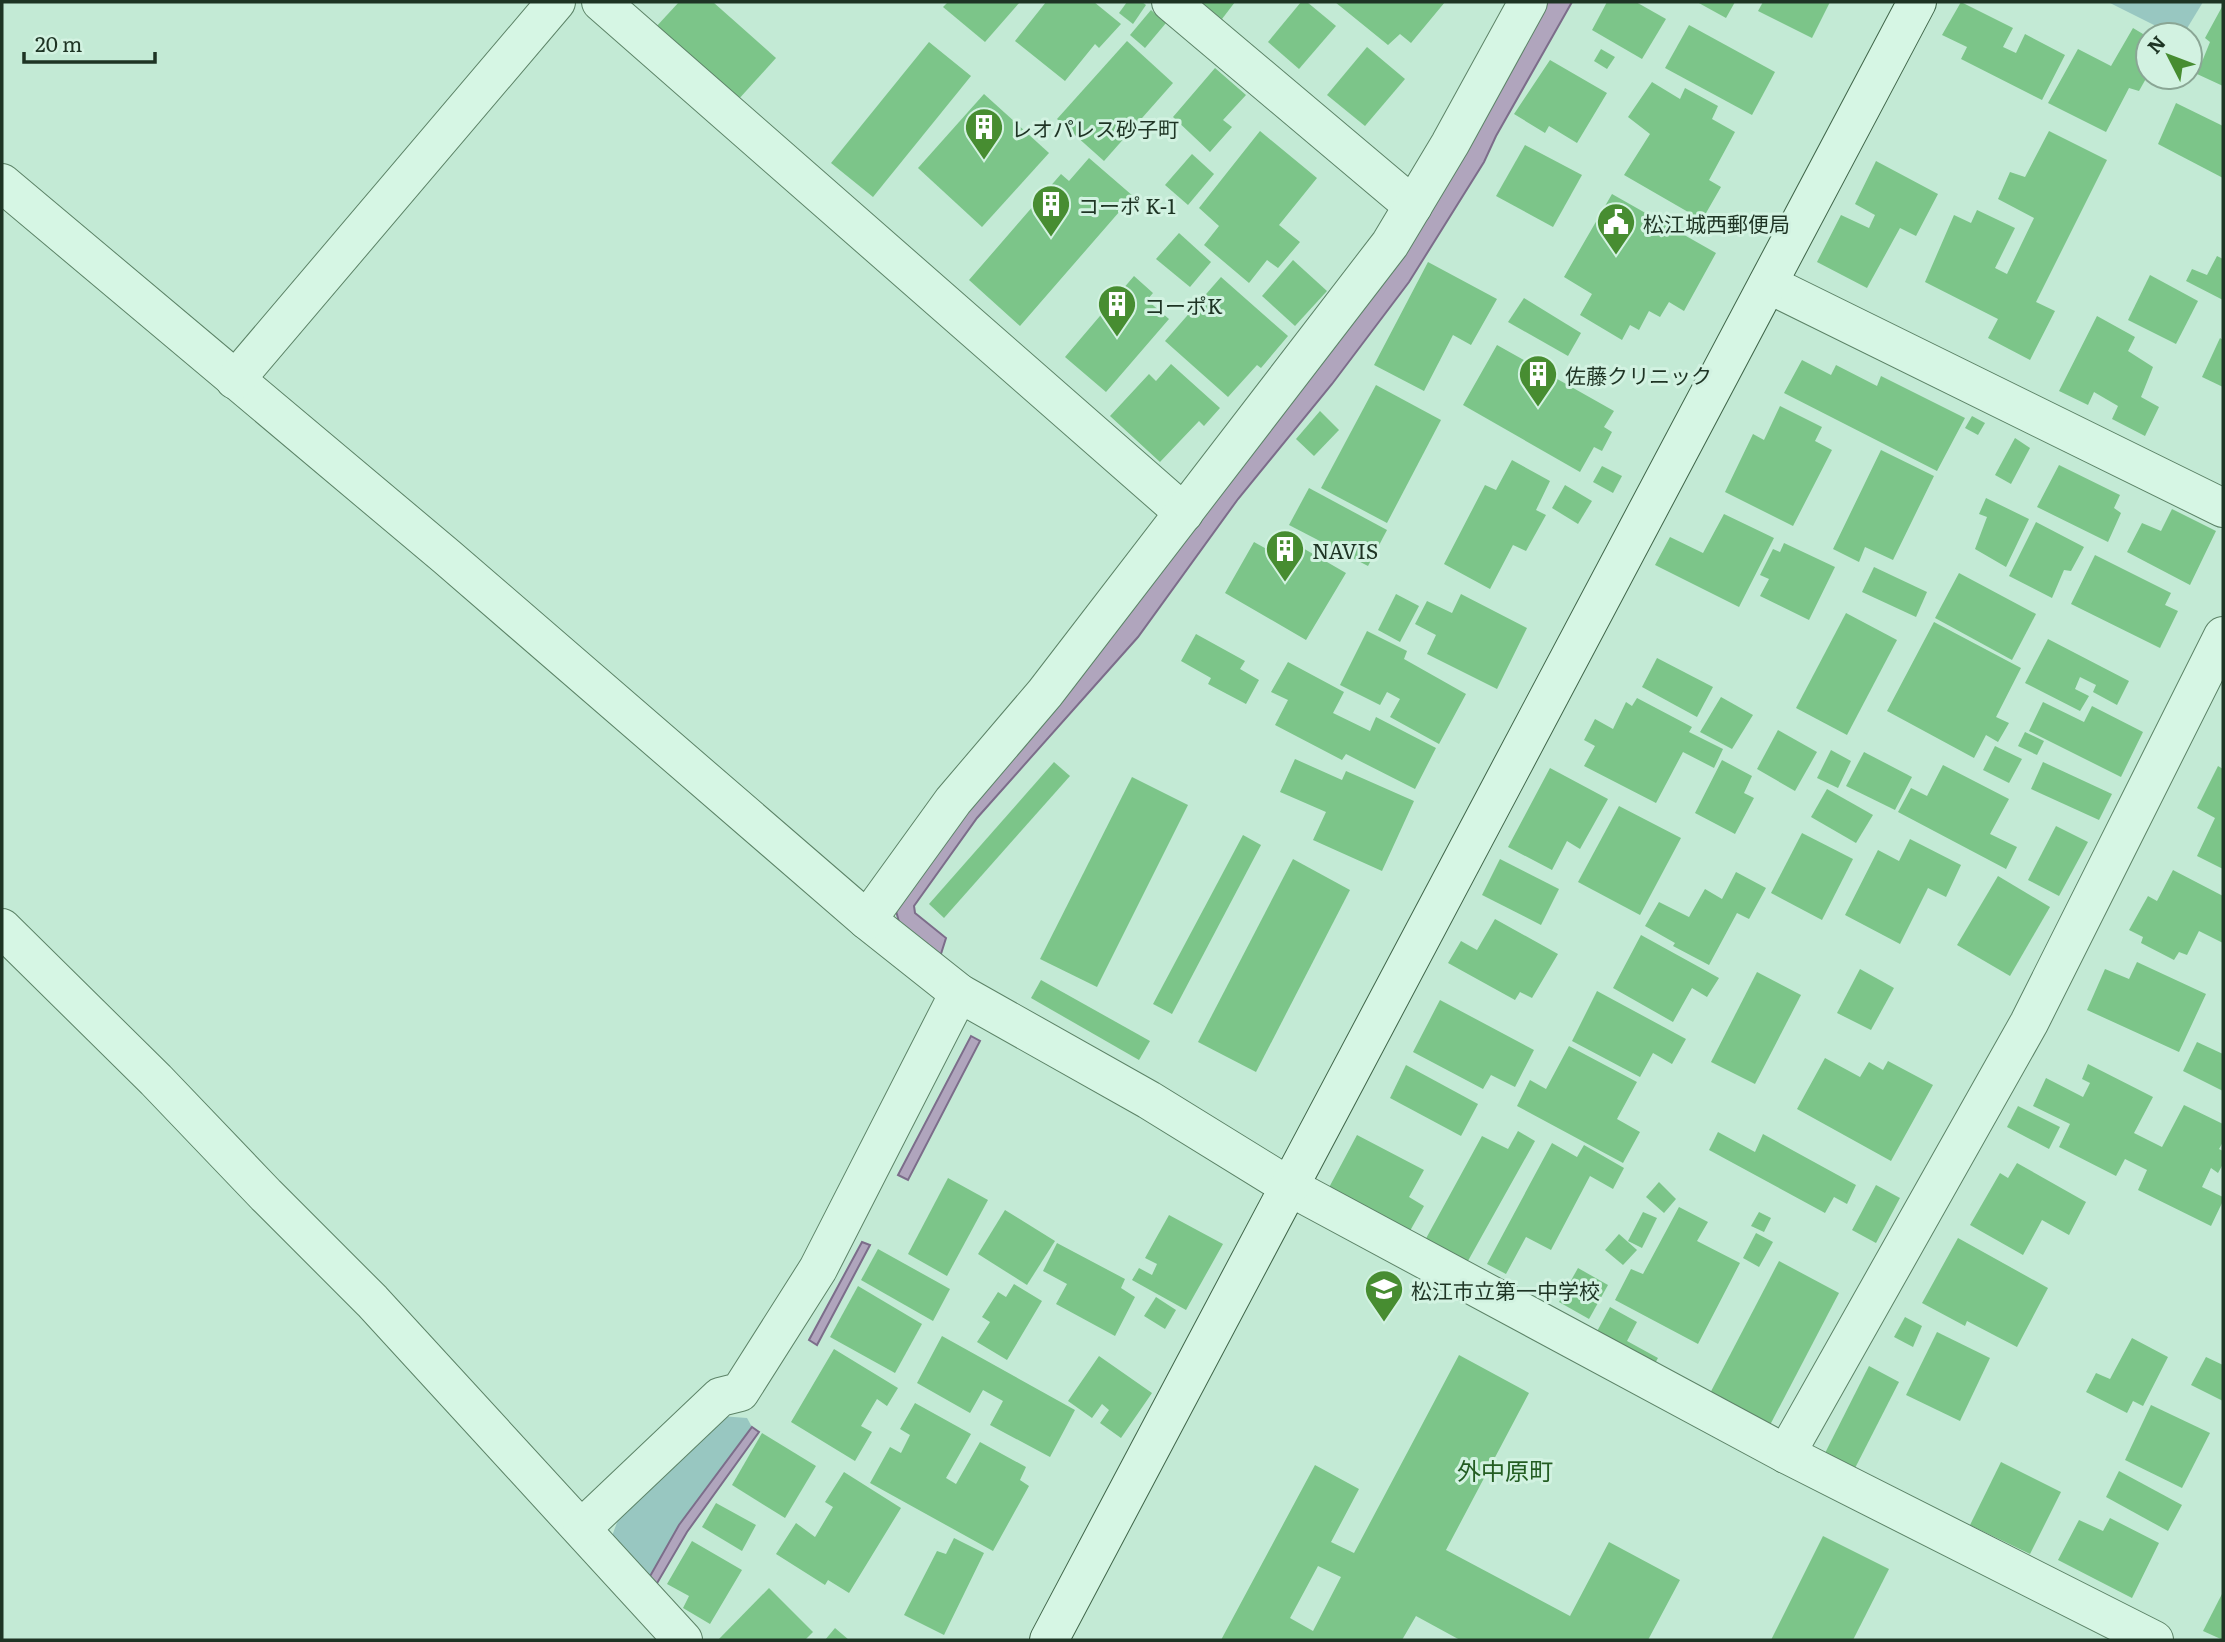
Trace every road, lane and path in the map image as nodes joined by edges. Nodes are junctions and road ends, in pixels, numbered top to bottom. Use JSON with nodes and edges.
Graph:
{"nodes":[{"id":1,"x":556,"y":2,"type":"edge"},
{"id":2,"x":601,"y":2,"type":"edge"},
{"id":3,"x":1171,"y":2,"type":"edge"},
{"id":4,"x":1528,"y":2,"type":"edge"},
{"id":5,"x":1917,"y":2,"type":"edge"},
{"id":6,"x":2,"y":183,"type":"edge"},
{"id":7,"x":1413,"y":206,"type":"junction"},
{"id":8,"x":1768,"y":284,"type":"junction"},
{"id":9,"x":235,"y":380,"type":"junction"},
{"id":10,"x":2223,"y":508,"type":"edge"},
{"id":11,"x":1184,"y":513,"type":"junction"},
{"id":12,"x":2223,"y":636,"type":"edge"},
{"id":13,"x":867,"y":920,"type":"junction"},
{"id":14,"x":2,"y":928,"type":"edge"},
{"id":15,"x":959,"y":993,"type":"junction"},
{"id":16,"x":1290,"y":1186,"type":"junction"},
{"id":17,"x":1786,"y":1454,"type":"junction"},
{"id":18,"x":582,"y":1528,"type":"junction"},
{"id":19,"x":683,"y":1640,"type":"edge"},
{"id":20,"x":1049,"y":1640,"type":"edge"},
{"id":21,"x":2154,"y":1640,"type":"edge"}],
"edges":[{"from":1,"to":9,"type":"street"},
{"from":2,"to":11,"type":"street"},
{"from":3,"to":7,"type":"street"},
{"from":4,"to":7,"type":"street"},
{"from":5,"to":8,"type":"street"},
{"from":6,"to":9,"type":"street"},
{"from":7,"to":11,"type":"street"},
{"from":8,"to":10,"type":"street"},
{"from":8,"to":16,"type":"street"},
{"from":9,"to":13,"type":"street"},
{"from":11,"to":13,"type":"street"},
{"from":12,"to":17,"type":"street"},
{"from":13,"to":15,"type":"street"},
{"from":14,"to":18,"type":"street"},
{"from":15,"to":16,"type":"street"},
{"from":15,"to":18,"type":"street"},
{"from":16,"to":17,"type":"street"},
{"from":16,"to":20,"type":"street"},
{"from":17,"to":21,"type":"street"},
{"from":18,"to":19,"type":"street"}]}
